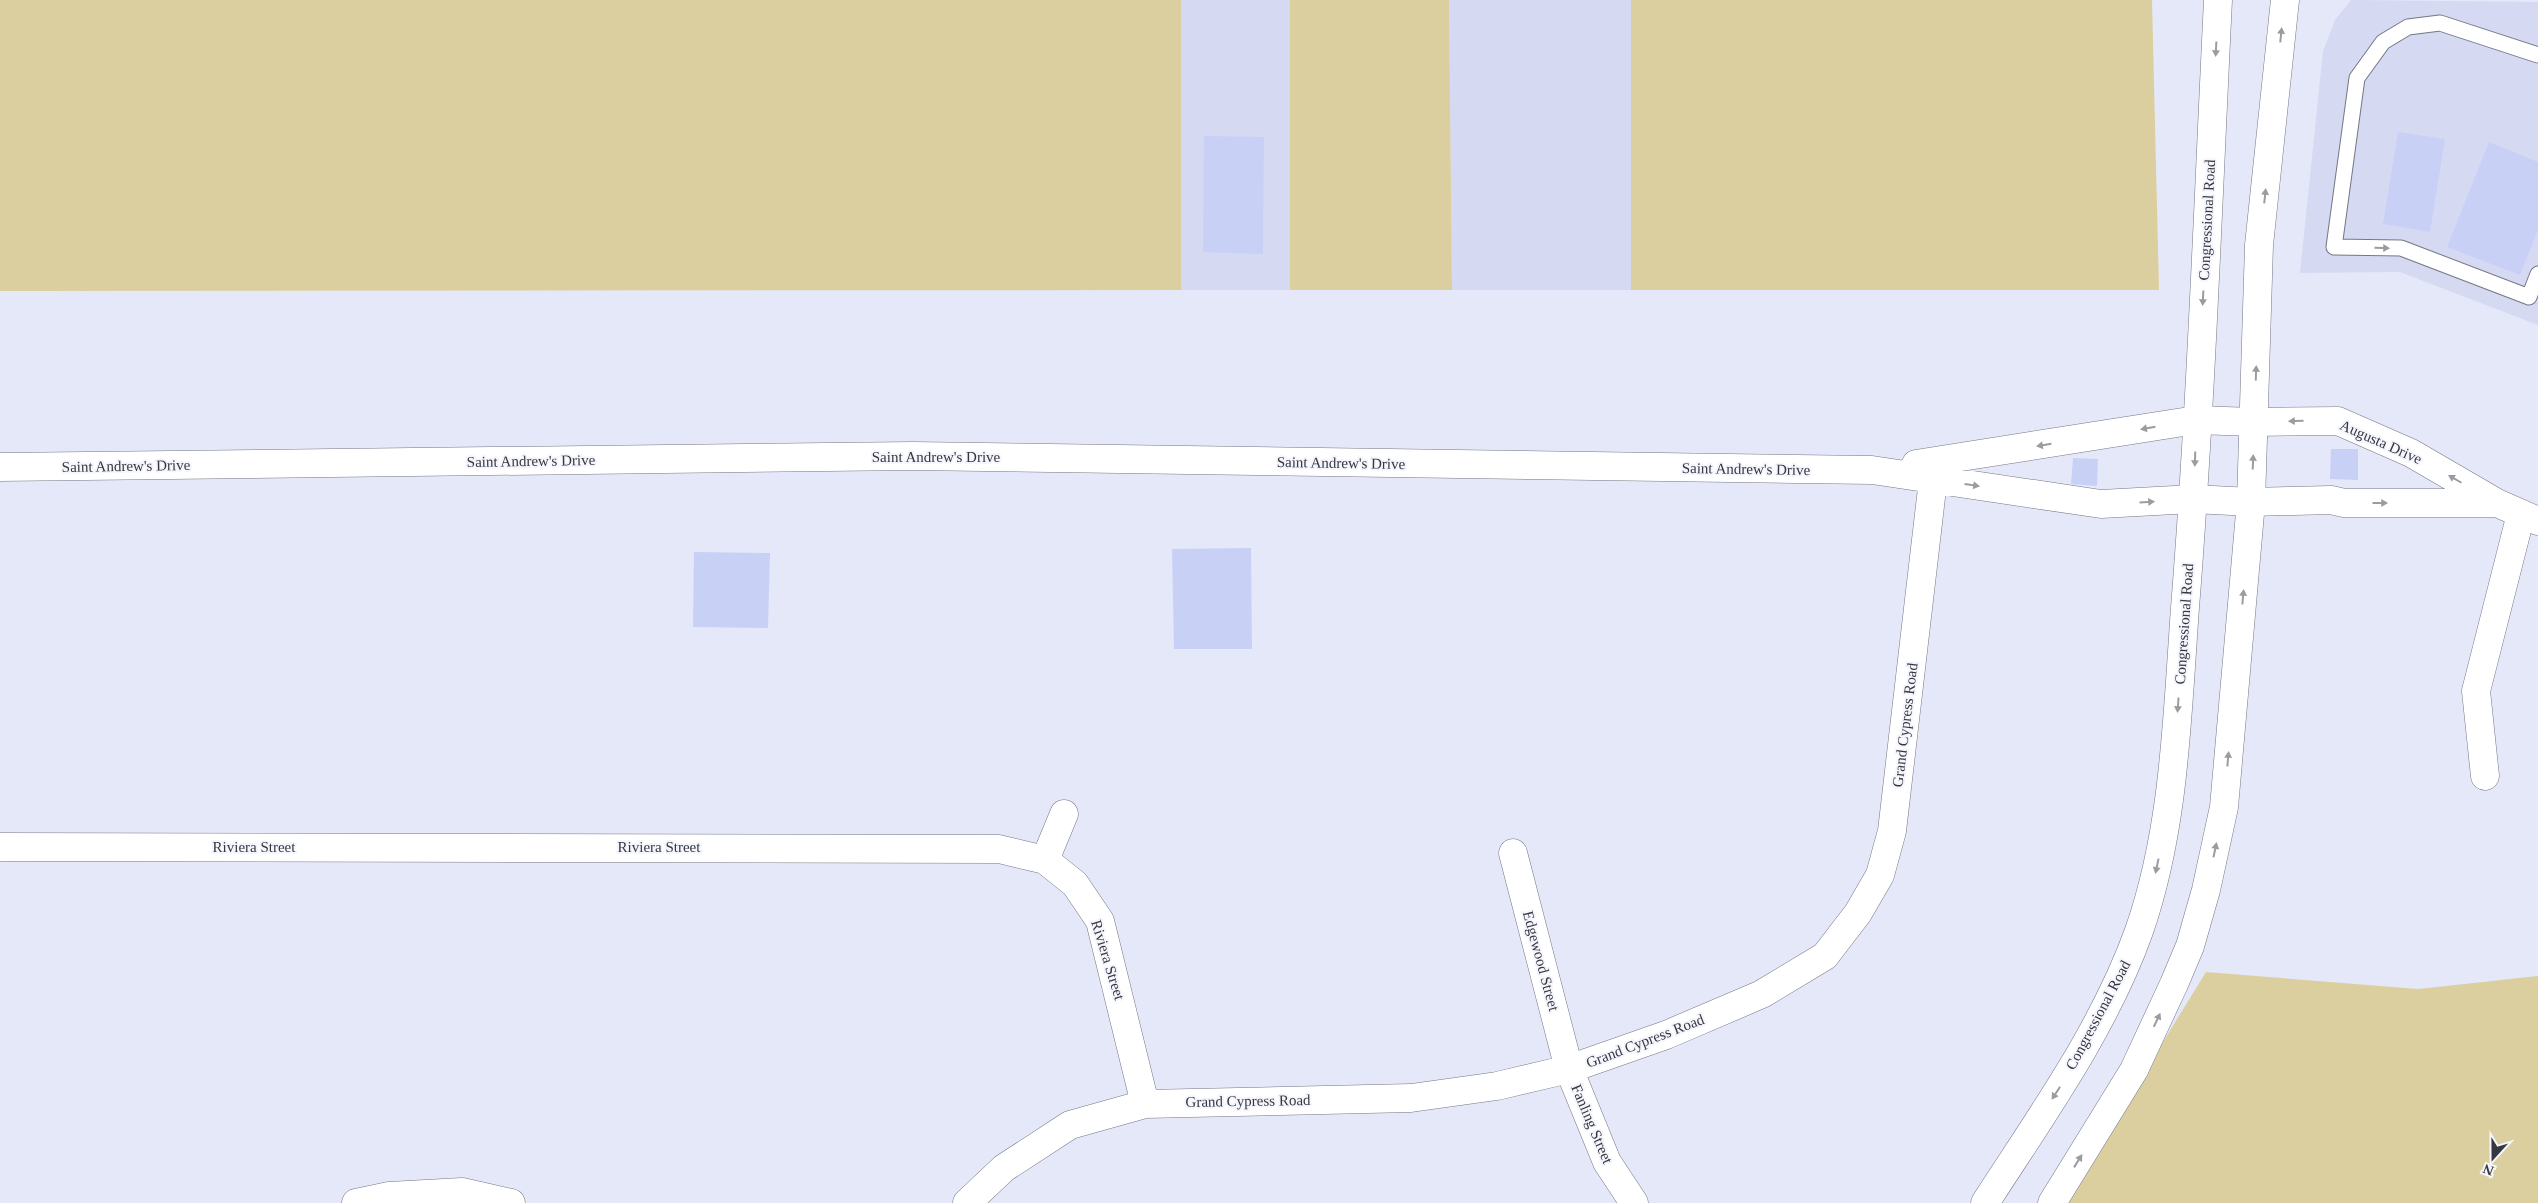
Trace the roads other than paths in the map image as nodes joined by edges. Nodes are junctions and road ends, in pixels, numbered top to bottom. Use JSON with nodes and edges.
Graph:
{"nodes":[{"id":1,"x":2218,"y":0,"type":"edge"},
{"id":2,"x":2285,"y":0,"type":"edge"},
{"id":3,"x":2538,"y":55,"type":"edge"},
{"id":4,"x":2538,"y":274,"type":"edge"},
{"id":5,"x":2196,"y":420,"type":"junction"},
{"id":6,"x":2254,"y":422,"type":"junction"},
{"id":7,"x":0,"y":467,"type":"edge"},
{"id":8,"x":1934,"y":470,"type":"junction"},
{"id":9,"x":2194,"y":499,"type":"junction"},
{"id":10,"x":2252,"y":502,"type":"junction"},
{"id":11,"x":2497,"y":503,"type":"junction"},
{"id":12,"x":2530,"y":517,"type":"edge"},
{"id":13,"x":2485,"y":776,"type":"dead end"},
{"id":14,"x":1064,"y":814,"type":"dead end"},
{"id":15,"x":0,"y":847,"type":"edge"},
{"id":16,"x":1513,"y":853,"type":"dead end"},
{"id":17,"x":1045,"y":860,"type":"junction"},
{"id":18,"x":1569,"y":1069,"type":"junction"},
{"id":19,"x":1145,"y":1104,"type":"junction"},
{"id":20,"x":356,"y":1203,"type":"edge"},
{"id":21,"x":511,"y":1203,"type":"edge"},
{"id":22,"x":967,"y":1203,"type":"edge"},
{"id":23,"x":1634,"y":1203,"type":"edge"},
{"id":24,"x":1985,"y":1203,"type":"edge"},
{"id":25,"x":2052,"y":1203,"type":"edge"}],
"edges":[{"from":1,"to":5,"type":"street","name":"Congressional Road","one_way":true},
{"from":6,"to":2,"type":"street","one_way":true},
{"from":3,"to":4,"type":"lane","one_way":true},
{"from":5,"to":6,"type":"street","name":"Augusta Drive"},
{"from":5,"to":8,"type":"street","name":"Saint Andrew's Drive","one_way":true},
{"from":5,"to":9,"type":"street","name":"Congressional Road","one_way":true},
{"from":10,"to":6,"type":"street","one_way":true},
{"from":11,"to":6,"type":"street","name":"Augusta Drive","one_way":true},
{"from":7,"to":8,"type":"street","name":"Saint Andrew's Drive"},
{"from":8,"to":9,"type":"street","name":"Saint Andrew's Drive","one_way":true},
{"from":8,"to":18,"type":"street","name":"Grand Cypress Road"},
{"from":9,"to":10,"type":"street","name":"Saint Andrew's Drive"},
{"from":9,"to":24,"type":"street","name":"Congressional Road","one_way":true},
{"from":10,"to":11,"type":"street","name":"Augusta Drive","one_way":true},
{"from":25,"to":10,"type":"street","one_way":true},
{"from":11,"to":12,"type":"street","name":"Augusta Drive"},
{"from":12,"to":13,"type":"street"},
{"from":14,"to":17,"type":"street"},
{"from":15,"to":17,"type":"street","name":"Riviera Street"},
{"from":16,"to":18,"type":"street","name":"Edgewood Street"},
{"from":17,"to":19,"type":"street","name":"Riviera Street"},
{"from":18,"to":19,"type":"street","name":"Grand Cypress Road"},
{"from":18,"to":23,"type":"street","name":"Fanling Street"},
{"from":19,"to":22,"type":"street","name":"Grand Cypress Road"},
{"from":20,"to":21,"type":"street"}]}
